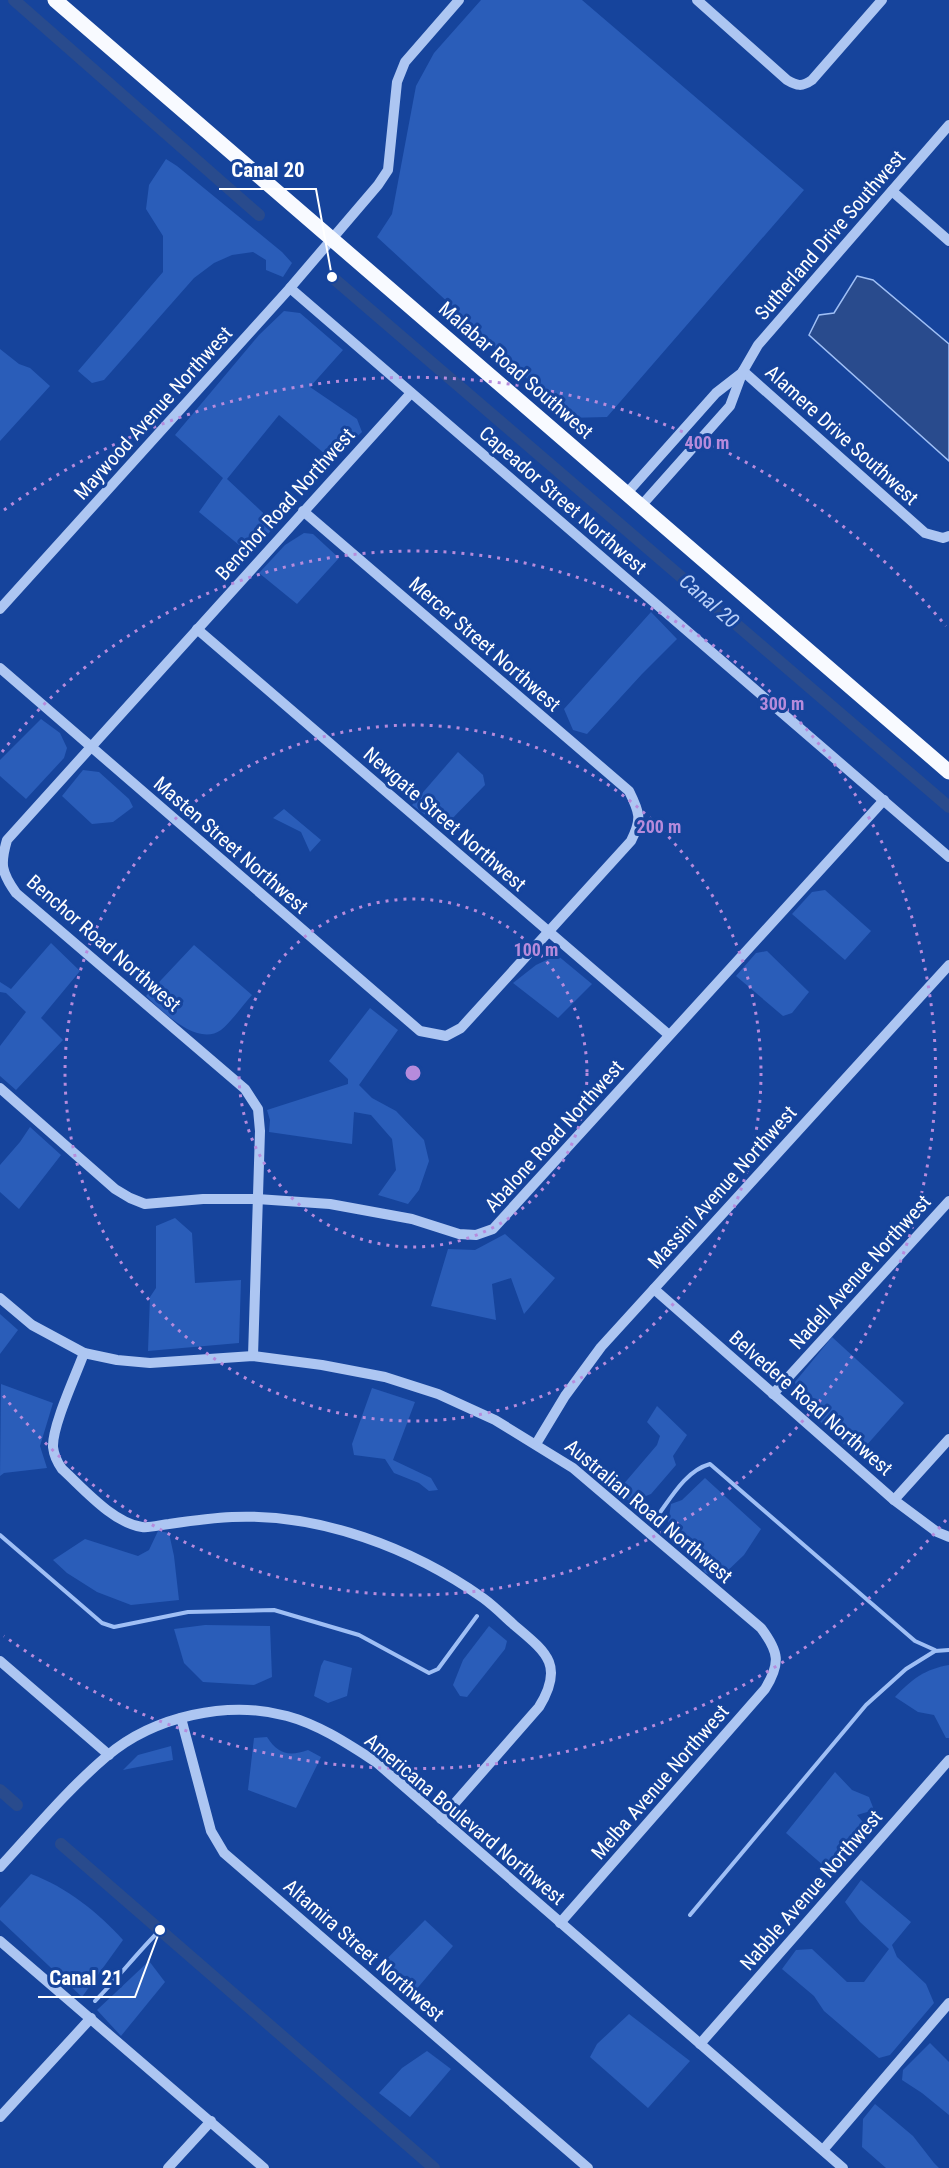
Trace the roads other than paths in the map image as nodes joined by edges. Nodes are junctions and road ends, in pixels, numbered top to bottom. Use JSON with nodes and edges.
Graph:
{"nodes":[{"id":1,"x":55,"y":0,"type":"edge"},
{"id":2,"x":459,"y":0,"type":"edge"},
{"id":3,"x":697,"y":0,"type":"edge"},
{"id":4,"x":882,"y":0,"type":"edge"},
{"id":5,"x":949,"y":125,"type":"edge"},
{"id":6,"x":892,"y":190,"type":"junction"},
{"id":7,"x":330,"y":238,"type":"junction"},
{"id":8,"x":949,"y":241,"type":"edge"},
{"id":9,"x":290,"y":288,"type":"junction"},
{"id":10,"x":743,"y":371,"type":"junction"},
{"id":11,"x":411,"y":393,"type":"junction"},
{"id":12,"x":627,"y":493,"type":"junction"},
{"id":13,"x":642,"y":506,"type":"junction"},
{"id":14,"x":303,"y":511,"type":"junction"},
{"id":15,"x":949,"y":536,"type":"edge"},
{"id":16,"x":0,"y":609,"type":"edge"},
{"id":17,"x":197,"y":629,"type":"junction"},
{"id":18,"x":0,"y":668,"type":"edge"},
{"id":19,"x":91,"y":747,"type":"junction"},
{"id":20,"x":949,"y":772,"type":"edge"},
{"id":21,"x":884,"y":800,"type":"junction"},
{"id":22,"x":949,"y":857,"type":"edge"},
{"id":23,"x":548,"y":931,"type":"junction"},
{"id":24,"x":949,"y":965,"type":"edge"},
{"id":25,"x":669,"y":1035,"type":"junction"},
{"id":26,"x":0,"y":1088,"type":"edge"},
{"id":27,"x":257,"y":1199,"type":"junction"},
{"id":28,"x":949,"y":1201,"type":"edge"},
{"id":29,"x":654,"y":1289,"type":"junction"},
{"id":30,"x":0,"y":1298,"type":"edge"},
{"id":31,"x":84,"y":1353,"type":"junction"},
{"id":32,"x":254,"y":1356,"type":"junction"},
{"id":33,"x":773,"y":1394,"type":"junction"},
{"id":34,"x":949,"y":1439,"type":"edge"},
{"id":35,"x":536,"y":1444,"type":"junction"},
{"id":36,"x":894,"y":1500,"type":"junction"},
{"id":37,"x":949,"y":1537,"type":"edge"},
{"id":38,"x":776,"y":1659,"type":"joint"},
{"id":39,"x":0,"y":1661,"type":"edge"},
{"id":40,"x":181,"y":1718,"type":"junction"},
{"id":41,"x":109,"y":1755,"type":"junction"},
{"id":42,"x":949,"y":1760,"type":"edge"},
{"id":43,"x":441,"y":1820,"type":"junction"},
{"id":44,"x":0,"y":1867,"type":"edge"},
{"id":45,"x":560,"y":1923,"type":"junction"},
{"id":46,"x":0,"y":1941,"type":"edge"},
{"id":47,"x":949,"y":2003,"type":"edge"},
{"id":48,"x":91,"y":2018,"type":"junction"},
{"id":49,"x":700,"y":2044,"type":"junction"},
{"id":50,"x":0,"y":2117,"type":"edge"},
{"id":51,"x":211,"y":2121,"type":"junction"},
{"id":52,"x":823,"y":2150,"type":"junction"},
{"id":53,"x":168,"y":2168,"type":"edge"},
{"id":54,"x":264,"y":2168,"type":"edge"},
{"id":55,"x":588,"y":2168,"type":"edge"},
{"id":56,"x":843,"y":2168,"type":"edge"}],
"edges":[{"from":1,"to":7,"type":"main road","name":"Malabar Road Southwest"},
{"from":2,"to":7,"type":"street","name":"Maywood Avenue Northwest"},
{"from":3,"to":4,"type":"street"},
{"from":5,"to":6,"type":"street","name":"Sutherland Drive Southwest"},
{"from":6,"to":8,"type":"street"},
{"from":6,"to":10,"type":"street","name":"Sutherland Drive Southwest"},
{"from":7,"to":9,"type":"street","name":"Maywood Avenue Northwest"},
{"from":7,"to":12,"type":"main road","name":"Malabar Road Southwest"},
{"from":9,"to":11,"type":"street","name":"Capeador Street Northwest"},
{"from":9,"to":16,"type":"street","name":"Maywood Avenue Northwest"},
{"from":10,"to":12,"type":"street","name":"Sutherland Drive Southwest"},
{"from":10,"to":13,"type":"street","name":"Sutherland Drive Southwest"},
{"from":10,"to":15,"type":"street","name":"Alamere Drive Southwest"},
{"from":11,"to":14,"type":"street","name":"Benchor Road Northwest"},
{"from":11,"to":21,"type":"street","name":"Capeador Street Northwest"},
{"from":12,"to":13,"type":"main road","name":"Malabar Road Southwest"},
{"from":13,"to":20,"type":"main road","name":"Malabar Road Southwest"},
{"from":14,"to":17,"type":"street","name":"Benchor Road Northwest"},
{"from":14,"to":23,"type":"street","name":"Mercer Street Northwest"},
{"from":17,"to":19,"type":"street","name":"Benchor Road Northwest"},
{"from":17,"to":23,"type":"street","name":"Newgate Street Northwest"},
{"from":18,"to":19,"type":"street","name":"Masten Street Northwest"},
{"from":19,"to":23,"type":"street","name":"Masten Street Northwest"},
{"from":19,"to":27,"type":"street","name":"Benchor Road Northwest"},
{"from":21,"to":22,"type":"street","name":"Capeador Street Northwest"},
{"from":21,"to":25,"type":"street","name":"Abalone Road Northwest"},
{"from":23,"to":25,"type":"street","name":"Newgate Street Northwest"},
{"from":24,"to":29,"type":"street","name":"Massini Avenue Northwest"},
{"from":25,"to":27,"type":"street","name":"Abalone Road Northwest"},
{"from":26,"to":27,"type":"street","name":"Abalone Road Northwest"},
{"from":27,"to":32,"type":"street","name":"Benchor Road Northwest"},
{"from":28,"to":33,"type":"street","name":"Nadell Avenue Northwest"},
{"from":29,"to":33,"type":"street","name":"Belvedere Road Northwest"},
{"from":29,"to":35,"type":"street","name":"Massini Avenue Northwest"},
{"from":30,"to":31,"type":"street","name":"Australian Road Northwest"},
{"from":31,"to":32,"type":"street","name":"Australian Road Northwest"},
{"from":31,"to":43,"type":"street"},
{"from":32,"to":35,"type":"street","name":"Australian Road Northwest"},
{"from":33,"to":36,"type":"street","name":"Belvedere Road Northwest"},
{"from":34,"to":36,"type":"street"},
{"from":35,"to":38,"type":"street","name":"Australian Road Northwest"},
{"from":36,"to":37,"type":"street","name":"Belvedere Road Northwest"},
{"from":38,"to":45,"type":"street","name":"Melba Avenue Northwest"},
{"from":39,"to":41,"type":"street"},
{"from":40,"to":41,"type":"street","name":"Americana Boulevard Northwest"},
{"from":40,"to":43,"type":"street","name":"Americana Boulevard Northwest"},
{"from":40,"to":55,"type":"street","name":"Altamira Street Northwest"},
{"from":41,"to":44,"type":"street","name":"Americana Boulevard Northwest"},
{"from":42,"to":49,"type":"street","name":"Nabble Avenue Northwest"},
{"from":43,"to":45,"type":"street","name":"Americana Boulevard Northwest"},
{"from":45,"to":49,"type":"street","name":"Americana Boulevard Northwest"},
{"from":46,"to":48,"type":"street"},
{"from":47,"to":52,"type":"street"},
{"from":48,"to":50,"type":"street"},
{"from":48,"to":51,"type":"street"},
{"from":49,"to":52,"type":"street","name":"Americana Boulevard Northwest"},
{"from":51,"to":53,"type":"street"},
{"from":51,"to":54,"type":"street"},
{"from":52,"to":56,"type":"street","name":"Americana Boulevard Northwest"}]}
